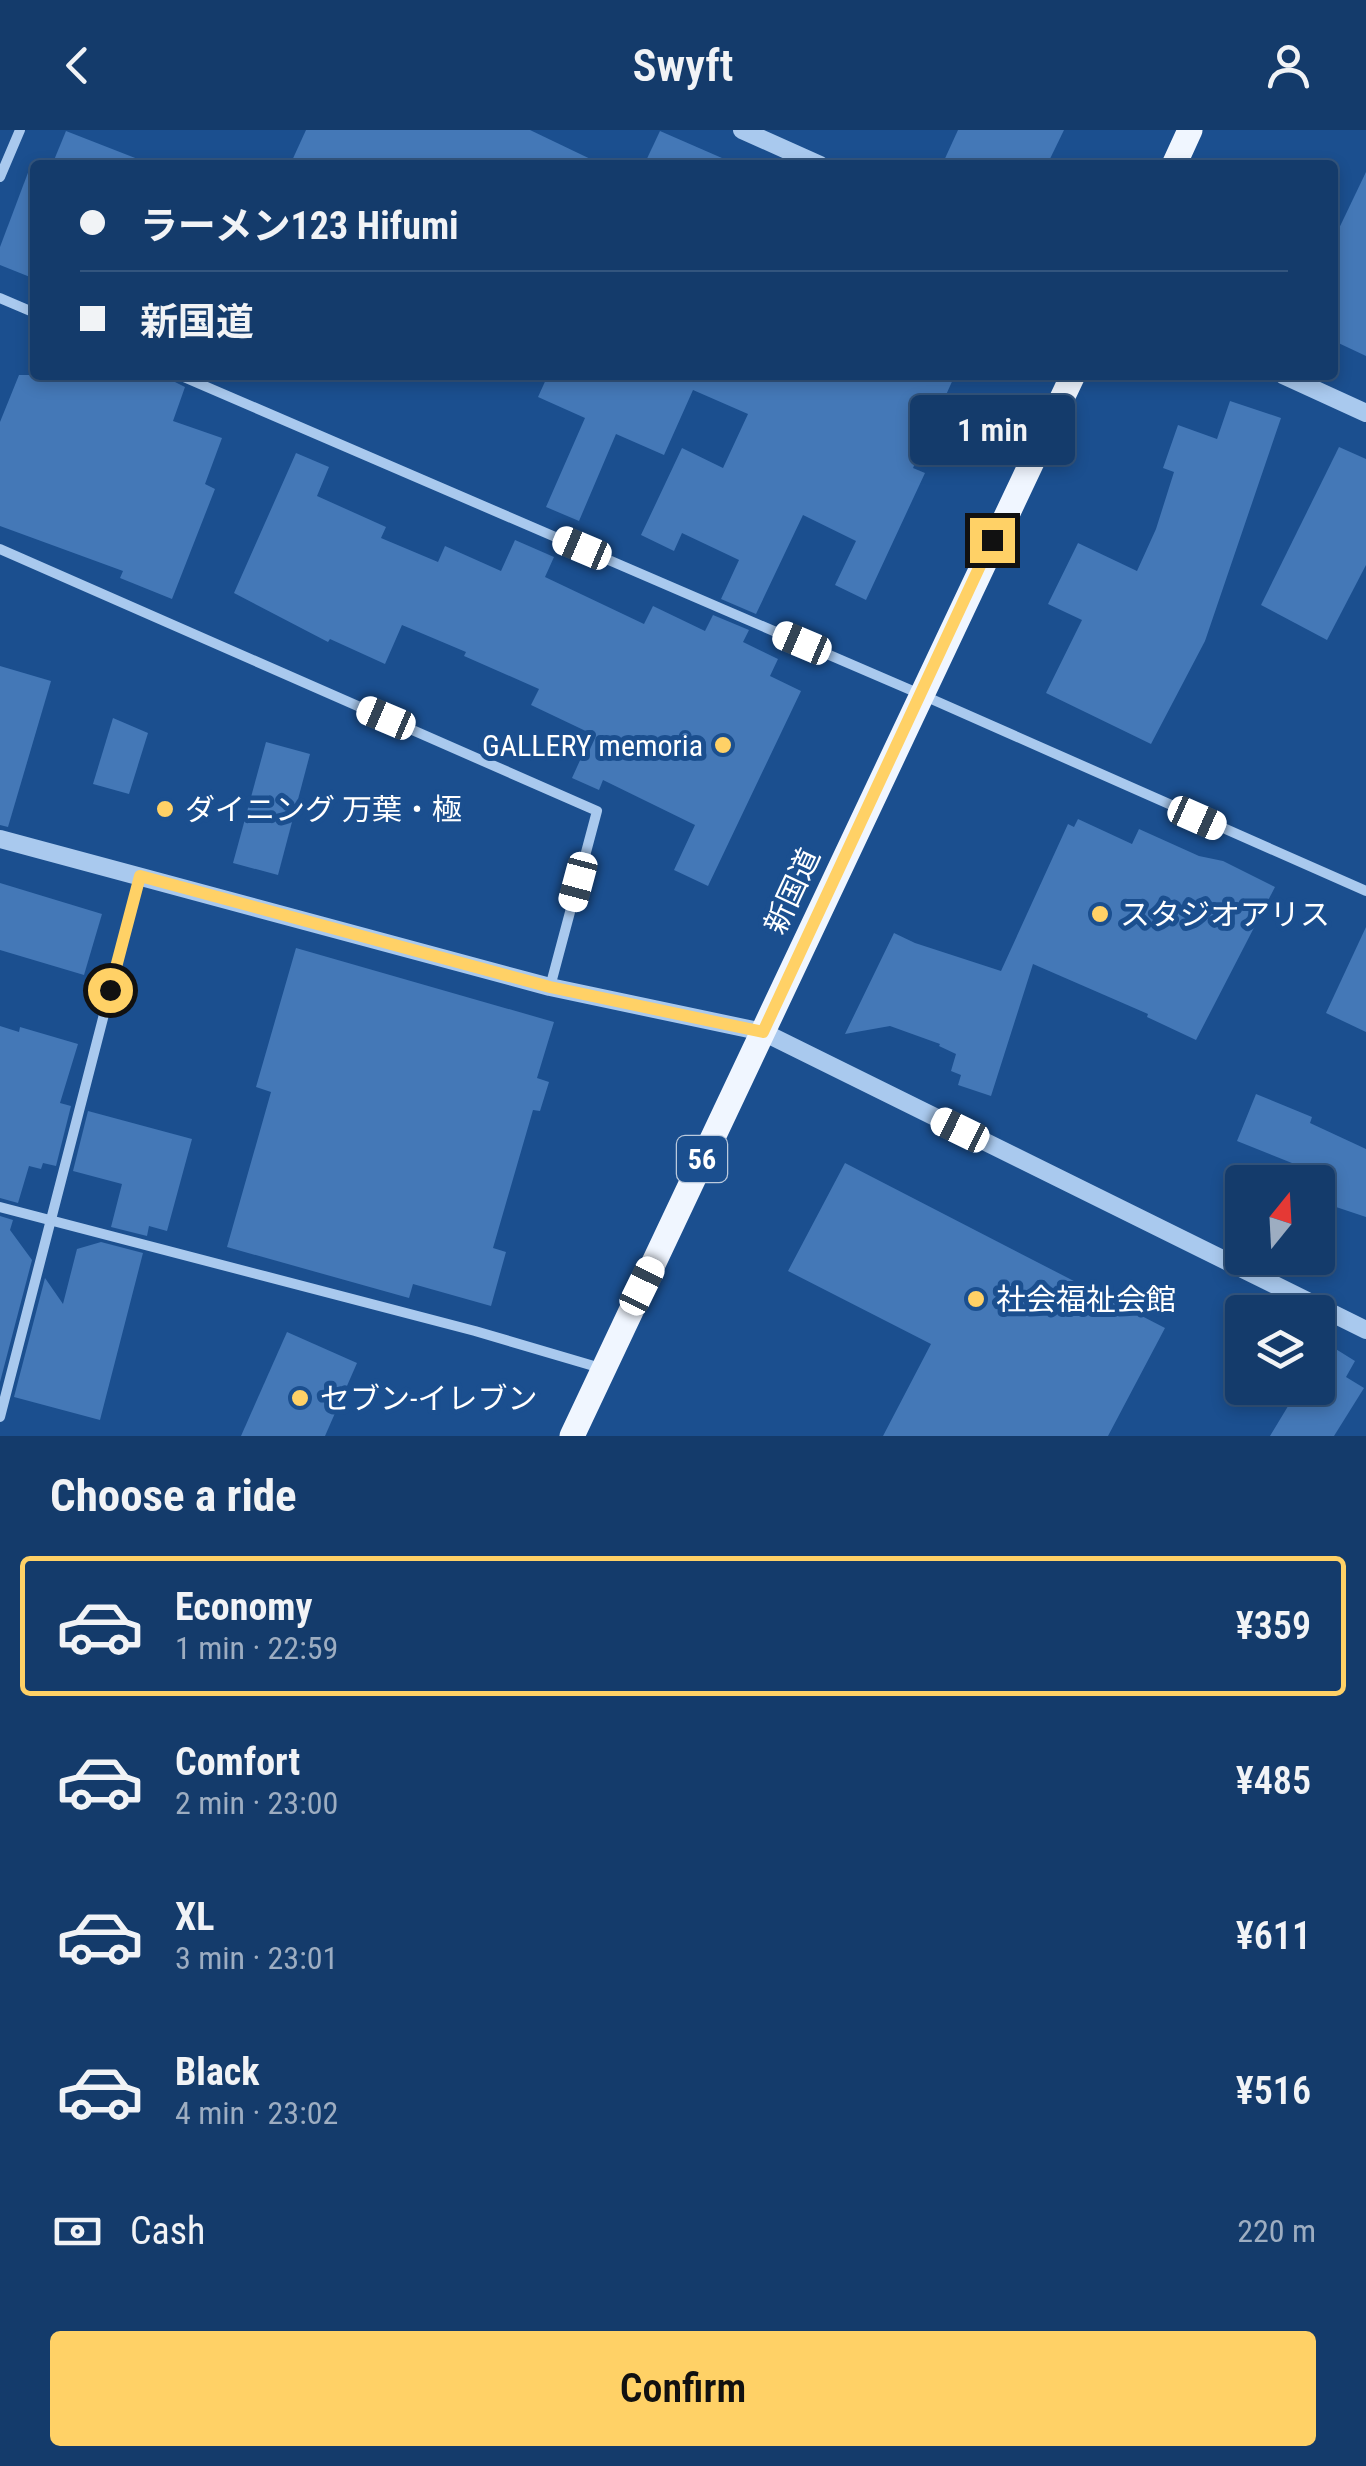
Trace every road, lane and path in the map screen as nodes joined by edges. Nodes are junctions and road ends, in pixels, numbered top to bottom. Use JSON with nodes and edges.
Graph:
{"nodes":[{"id":1,"x":20,"y":130,"type":"edge"},
{"id":2,"x":742,"y":130,"type":"edge"},
{"id":3,"x":1190,"y":130,"type":"edge"},
{"id":4,"x":809,"y":160,"type":"edge"},
{"id":5,"x":1176,"y":160,"type":"edge"},
{"id":6,"x":0,"y":177,"type":"edge"},
{"id":7,"x":0,"y":298,"type":"edge"},
{"id":8,"x":30,"y":311,"type":"edge"},
{"id":9,"x":191,"y":380,"type":"edge"},
{"id":10,"x":1071,"y":380,"type":"edge"},
{"id":11,"x":1294,"y":380,"type":"edge"},
{"id":12,"x":1366,"y":413,"type":"edge"},
{"id":13,"x":0,"y":549,"type":"edge"},
{"id":14,"x":920,"y":694,"type":"junction"},
{"id":15,"x":0,"y":839,"type":"edge"},
{"id":16,"x":140,"y":876,"type":"junction"},
{"id":17,"x":1366,"y":891,"type":"edge"},
{"id":18,"x":550,"y":987,"type":"junction"},
{"id":19,"x":763,"y":1032,"type":"junction"},
{"id":20,"x":0,"y":1206,"type":"edge"},
{"id":21,"x":50,"y":1220,"type":"junction"},
{"id":22,"x":1366,"y":1330,"type":"edge"},
{"id":23,"x":604,"y":1369,"type":"junction"},
{"id":24,"x":0,"y":1416,"type":"edge"},
{"id":25,"x":572,"y":1436,"type":"edge"}],
"edges":[{"from":1,"to":6,"type":"street"},
{"from":2,"to":4,"type":"street"},
{"from":3,"to":5,"type":"main road"},
{"from":7,"to":8,"type":"street"},
{"from":9,"to":14,"type":"street"},
{"from":10,"to":14,"type":"main road","name":"新国道","number":"56"},
{"from":11,"to":12,"type":"street"},
{"from":13,"to":18,"type":"street"},
{"from":14,"to":17,"type":"street"},
{"from":14,"to":19,"type":"main road","name":"新国道","number":"56"},
{"from":15,"to":16,"type":"street"},
{"from":16,"to":18,"type":"street"},
{"from":16,"to":21,"type":"street"},
{"from":18,"to":19,"type":"street"},
{"from":19,"to":22,"type":"street"},
{"from":19,"to":23,"type":"main road","name":"新国道","number":"56"},
{"from":20,"to":21,"type":"street"},
{"from":21,"to":23,"type":"street"},
{"from":21,"to":24,"type":"street"},
{"from":23,"to":25,"type":"main road","name":"新国道","number":"56"}]}
